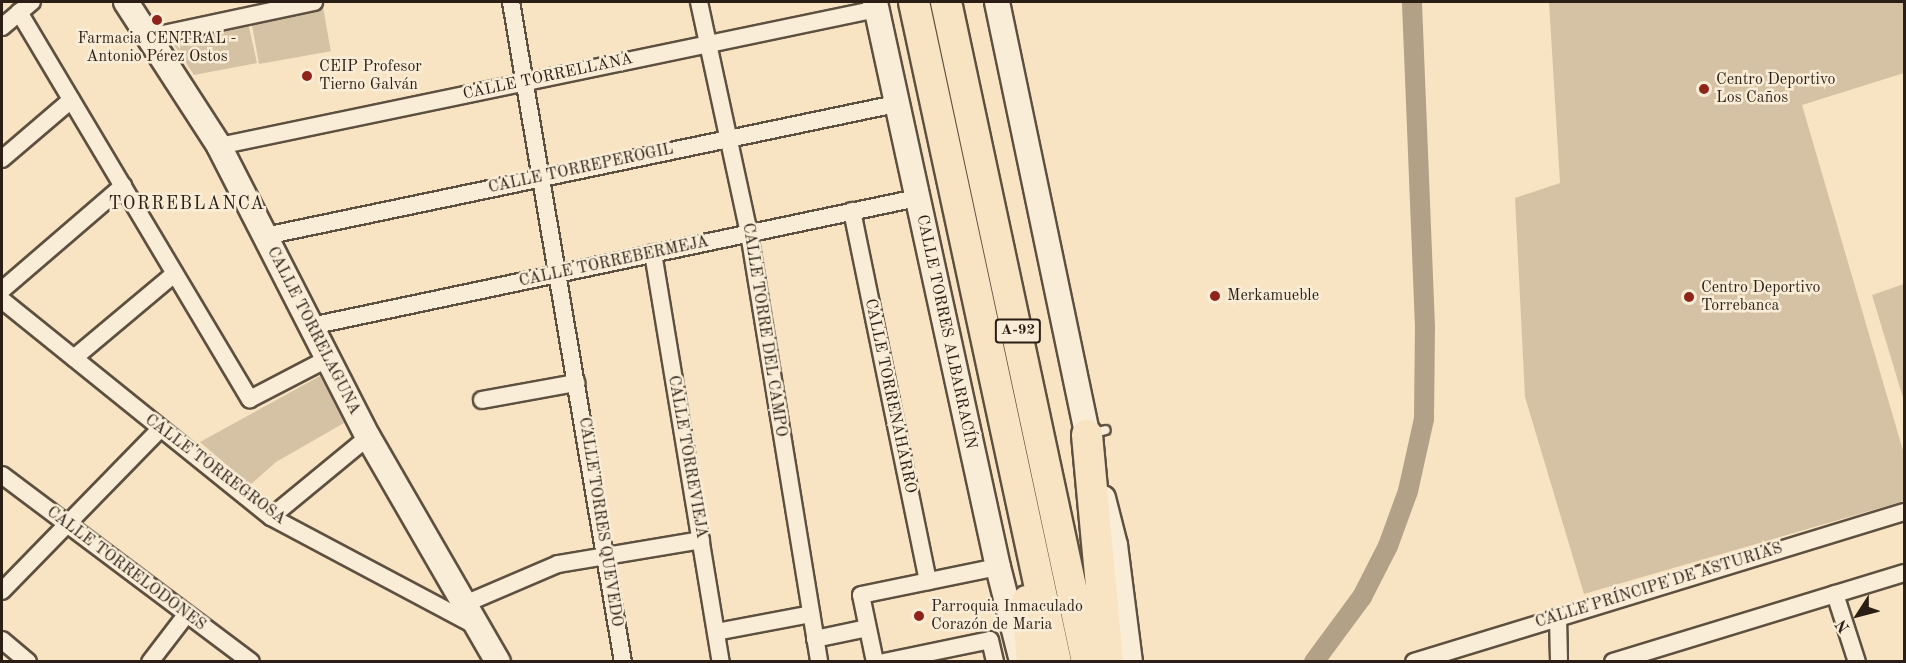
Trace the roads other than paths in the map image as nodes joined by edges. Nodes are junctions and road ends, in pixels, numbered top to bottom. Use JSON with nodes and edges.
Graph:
{"nodes":[{"id":1,"x":126,"y":2,"type":"edge"},
{"id":2,"x":314,"y":2,"type":"edge"},
{"id":3,"x":511,"y":2,"type":"edge"},
{"id":4,"x":699,"y":2,"type":"edge"},
{"id":5,"x":914,"y":2,"type":"edge"},
{"id":6,"x":946,"y":2,"type":"edge"},
{"id":7,"x":997,"y":2,"type":"edge"},
{"id":8,"x":876,"y":5,"type":"edge"},
{"id":9,"x":25,"y":7,"type":"edge"},
{"id":10,"x":2,"y":27,"type":"edge"},
{"id":11,"x":149,"y":37,"type":"junction"},
{"id":12,"x":708,"y":43,"type":"junction"},
{"id":13,"x":524,"y":82,"type":"junction"},
{"id":14,"x":71,"y":100,"type":"junction"},
{"id":15,"x":896,"y":104,"type":"junction"},
{"id":16,"x":728,"y":138,"type":"junction"},
{"id":17,"x":219,"y":146,"type":"junction"},
{"id":18,"x":2,"y":159,"type":"edge"},
{"id":19,"x":542,"y":178,"type":"junction"},
{"id":20,"x":123,"y":186,"type":"junction"},
{"id":21,"x":917,"y":198,"type":"junction"},
{"id":22,"x":852,"y":211,"type":"junction"},
{"id":23,"x":749,"y":233,"type":"junction"},
{"id":24,"x":265,"y":236,"type":"junction"},
{"id":25,"x":653,"y":253,"type":"junction"},
{"id":26,"x":174,"y":274,"type":"junction"},
{"id":27,"x":556,"y":274,"type":"junction"},
{"id":28,"x":2,"y":290,"type":"edge"},
{"id":29,"x":2,"y":300,"type":"edge"},
{"id":30,"x":311,"y":326,"type":"junction"},
{"id":31,"x":74,"y":358,"type":"junction"},
{"id":32,"x":327,"y":359,"type":"junction"},
{"id":33,"x":576,"y":383,"type":"junction"},
{"id":34,"x":482,"y":400,"type":"dead end"},
{"id":35,"x":160,"y":429,"type":"junction"},
{"id":36,"x":1096,"y":433,"type":"junction"},
{"id":37,"x":368,"y":437,"type":"junction"},
{"id":38,"x":2,"y":475,"type":"edge"},
{"id":39,"x":1017,"y":481,"type":"junction"},
{"id":40,"x":1905,"y":512,"type":"edge"},
{"id":41,"x":271,"y":517,"type":"junction"},
{"id":42,"x":65,"y":524,"type":"junction"},
{"id":43,"x":701,"y":540,"type":"junction"},
{"id":44,"x":605,"y":555,"type":"junction"},
{"id":45,"x":998,"y":567,"type":"junction"},
{"id":46,"x":1905,"y":573,"type":"edge"},
{"id":47,"x":928,"y":581,"type":"junction"},
{"id":48,"x":2,"y":591,"type":"edge"},
{"id":49,"x":1835,"y":594,"type":"junction"},
{"id":50,"x":466,"y":603,"type":"junction"},
{"id":51,"x":811,"y":614,"type":"junction"},
{"id":52,"x":186,"y":615,"type":"junction"},
{"id":53,"x":1558,"y":617,"type":"junction"},
{"id":54,"x":481,"y":628,"type":"junction"},
{"id":55,"x":867,"y":628,"type":"junction"},
{"id":56,"x":716,"y":632,"type":"junction"},
{"id":57,"x":815,"y":639,"type":"junction"},
{"id":58,"x":2,"y":640,"type":"edge"},
{"id":59,"x":249,"y":661,"type":"edge"},
{"id":60,"x":28,"y":662,"type":"edge"},
{"id":61,"x":150,"y":662,"type":"edge"},
{"id":62,"x":498,"y":662,"type":"edge"},
{"id":63,"x":623,"y":662,"type":"edge"},
{"id":64,"x":721,"y":662,"type":"edge"},
{"id":65,"x":819,"y":662,"type":"edge"},
{"id":66,"x":875,"y":662,"type":"edge"},
{"id":67,"x":884,"y":662,"type":"edge"},
{"id":68,"x":995,"y":662,"type":"edge"},
{"id":69,"x":1023,"y":662,"type":"edge"},
{"id":70,"x":1032,"y":662,"type":"edge"},
{"id":71,"x":1056,"y":662,"type":"edge"},
{"id":72,"x":1087,"y":662,"type":"edge"},
{"id":73,"x":1108,"y":662,"type":"edge"},
{"id":74,"x":1130,"y":662,"type":"edge"},
{"id":75,"x":1414,"y":662,"type":"edge"},
{"id":76,"x":1558,"y":662,"type":"edge"},
{"id":77,"x":1613,"y":662,"type":"edge"},
{"id":78,"x":1857,"y":662,"type":"edge"}],
"edges":[{"from":1,"to":11,"type":"street","name":"CALLE TORRELAGUNA"},
{"from":2,"to":11,"type":"street"},
{"from":3,"to":13,"type":"street","name":"CALLE TORRES QUEVEDO"},
{"from":4,"to":12,"type":"street","name":"CALLE TORRE DEL CAMPO"},
{"from":5,"to":39,"type":"highway","number":"A-92"},
{"from":6,"to":72,"type":"highway","number":"A-92"},
{"from":7,"to":36,"type":"street"},
{"from":8,"to":12,"type":"street","name":"CALLE TORRELLANA"},
{"from":8,"to":15,"type":"street","name":"CALLE TORRES ALBARRACÍN"},
{"from":9,"to":10,"type":"street"},
{"from":9,"to":14,"type":"street"},
{"from":11,"to":17,"type":"street","name":"CALLE TORRELAGUNA"},
{"from":12,"to":13,"type":"street","name":"CALLE TORRELLANA"},
{"from":12,"to":16,"type":"street","name":"CALLE TORRE DEL CAMPO"},
{"from":13,"to":17,"type":"street","name":"CALLE TORRELLANA"},
{"from":13,"to":19,"type":"street","name":"CALLE TORRES QUEVEDO"},
{"from":14,"to":18,"type":"street"},
{"from":14,"to":20,"type":"street"},
{"from":15,"to":16,"type":"street","name":"CALLE TORREPEROGIL"},
{"from":15,"to":21,"type":"street","name":"CALLE TORRES ALBARRACÍN"},
{"from":16,"to":19,"type":"street","name":"CALLE TORREPEROGIL"},
{"from":16,"to":23,"type":"street","name":"CALLE TORRE DEL CAMPO"},
{"from":17,"to":24,"type":"street","name":"CALLE TORRELAGUNA"},
{"from":19,"to":24,"type":"street","name":"CALLE TORREPEROGIL"},
{"from":19,"to":27,"type":"street","name":"CALLE TORRES QUEVEDO"},
{"from":20,"to":26,"type":"street"},
{"from":20,"to":28,"type":"street"},
{"from":21,"to":22,"type":"street","name":"CALLE TORREBERMEJA"},
{"from":21,"to":45,"type":"street","name":"CALLE TORRES ALBARRACÍN"},
{"from":22,"to":23,"type":"street","name":"CALLE TORREBERMEJA"},
{"from":22,"to":47,"type":"street","name":"CALLE TORRENAHARRO"},
{"from":23,"to":25,"type":"street","name":"CALLE TORREBERMEJA"},
{"from":23,"to":51,"type":"street","name":"CALLE TORRE DEL CAMPO"},
{"from":24,"to":30,"type":"street","name":"CALLE TORRELAGUNA"},
{"from":25,"to":27,"type":"street","name":"CALLE TORREBERMEJA"},
{"from":25,"to":43,"type":"street","name":"CALLE TORREVIEJA"},
{"from":26,"to":31,"type":"street"},
{"from":26,"to":32,"type":"street"},
{"from":27,"to":30,"type":"street","name":"CALLE TORREBERMEJA"},
{"from":27,"to":33,"type":"street","name":"CALLE TORRES QUEVEDO"},
{"from":29,"to":31,"type":"street","name":"CALLE TORREGROSA"},
{"from":30,"to":32,"type":"street","name":"CALLE TORRELAGUNA"},
{"from":31,"to":35,"type":"street","name":"CALLE TORREGROSA"},
{"from":32,"to":37,"type":"street","name":"CALLE TORRELAGUNA"},
{"from":33,"to":34,"type":"street"},
{"from":33,"to":44,"type":"street","name":"CALLE TORRES QUEVEDO"},
{"from":35,"to":41,"type":"street","name":"CALLE TORREGROSA"},
{"from":35,"to":42,"type":"street"},
{"from":36,"to":73,"type":"highway"},
{"from":36,"to":74,"type":"street"},
{"from":37,"to":41,"type":"street"},
{"from":37,"to":50,"type":"street","name":"CALLE TORRELAGUNA"},
{"from":38,"to":42,"type":"street","name":"CALLE TORRELODONES"},
{"from":39,"to":70,"type":"highway"},
{"from":39,"to":71,"type":"highway","number":"A-92"},
{"from":40,"to":53,"type":"street","name":"CALLE PRÍNCIPE DE ASTURIAS"},
{"from":41,"to":54,"type":"street","name":"CALLE TORREGROSA"},
{"from":42,"to":48,"type":"street"},
{"from":42,"to":52,"type":"street","name":"CALLE TORRELODONES"},
{"from":43,"to":44,"type":"street"},
{"from":43,"to":56,"type":"street","name":"CALLE TORREVIEJA"},
{"from":44,"to":50,"type":"street"},
{"from":44,"to":63,"type":"street","name":"CALLE TORRES QUEVEDO"},
{"from":45,"to":47,"type":"street"},
{"from":45,"to":69,"type":"street","name":"CALLE TORRES ALBARRACÍN"},
{"from":46,"to":49,"type":"street"},
{"from":47,"to":55,"type":"street"},
{"from":49,"to":77,"type":"street"},
{"from":49,"to":78,"type":"street"},
{"from":50,"to":54,"type":"street","name":"CALLE TORRELAGUNA"},
{"from":51,"to":56,"type":"street"},
{"from":51,"to":57,"type":"street","name":"CALLE TORRE DEL CAMPO"},
{"from":52,"to":59,"type":"street","name":"CALLE TORRELODONES"},
{"from":52,"to":61,"type":"street"},
{"from":53,"to":75,"type":"street","name":"CALLE PRÍNCIPE DE ASTURIAS"},
{"from":53,"to":76,"type":"street"},
{"from":54,"to":62,"type":"street","name":"CALLE TORRELAGUNA"},
{"from":55,"to":57,"type":"street"},
{"from":55,"to":66,"type":"street"},
{"from":56,"to":64,"type":"street","name":"CALLE TORREVIEJA"},
{"from":57,"to":65,"type":"street","name":"CALLE TORRE DEL CAMPO"},
{"from":58,"to":60,"type":"street"},
{"from":67,"to":68,"type":"street"}]}
